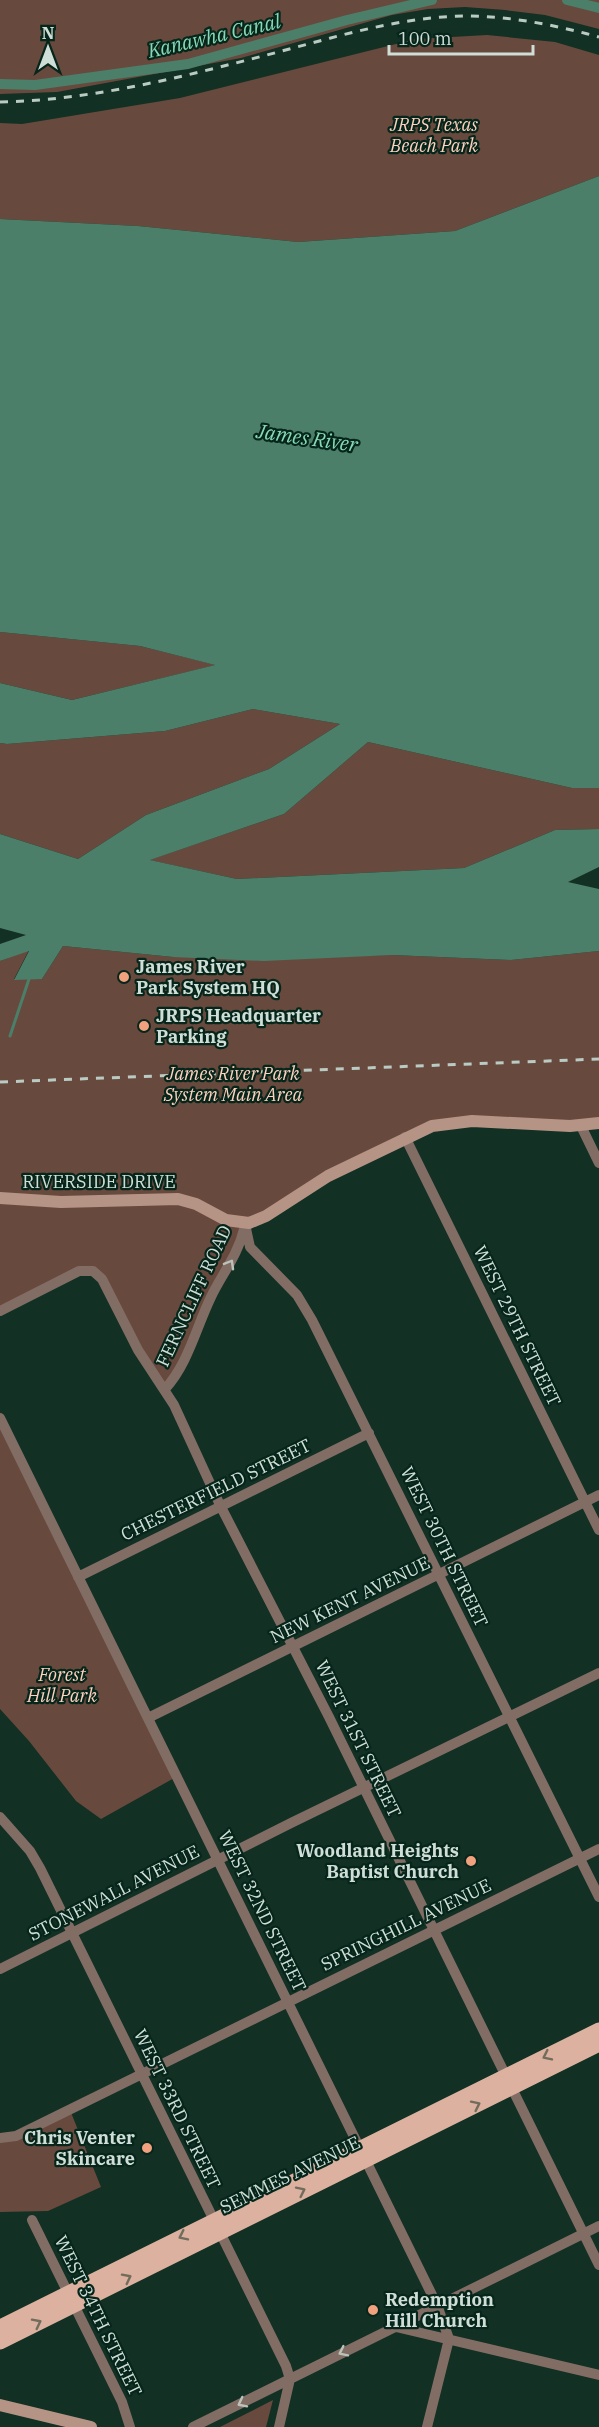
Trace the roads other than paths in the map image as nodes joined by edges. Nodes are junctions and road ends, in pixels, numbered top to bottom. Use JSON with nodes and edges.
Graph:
{"nodes":[{"id":1,"x":599,"y":1123,"type":"edge"},
{"id":2,"x":581,"y":1126,"type":"junction"},
{"id":3,"x":405,"y":1137,"type":"junction"},
{"id":4,"x":599,"y":1163,"type":"edge"},
{"id":5,"x":0,"y":1198,"type":"edge"},
{"id":6,"x":245,"y":1224,"type":"junction"},
{"id":7,"x":0,"y":1311,"type":"edge"},
{"id":8,"x":165,"y":1389,"type":"junction"},
{"id":9,"x":0,"y":1418,"type":"edge"},
{"id":10,"x":369,"y":1433,"type":"junction"},
{"id":11,"x":599,"y":1495,"type":"edge"},
{"id":12,"x":585,"y":1502,"type":"junction"},
{"id":13,"x":220,"y":1505,"type":"junction"},
{"id":14,"x":599,"y":1530,"type":"edge"},
{"id":15,"x":439,"y":1575,"type":"junction"},
{"id":16,"x":78,"y":1577,"type":"junction"},
{"id":17,"x":294,"y":1647,"type":"junction"},
{"id":18,"x":599,"y":1672,"type":"edge"},
{"id":19,"x":510,"y":1716,"type":"junction"},
{"id":20,"x":148,"y":1718,"type":"junction"},
{"id":21,"x":364,"y":1788,"type":"junction"},
{"id":22,"x":0,"y":1817,"type":"edge"},
{"id":23,"x":599,"y":1849,"type":"edge"},
{"id":24,"x":580,"y":1858,"type":"junction"},
{"id":25,"x":218,"y":1860,"type":"junction"},
{"id":26,"x":599,"y":1897,"type":"edge"},
{"id":27,"x":434,"y":1931,"type":"junction"},
{"id":28,"x":71,"y":1933,"type":"junction"},
{"id":29,"x":0,"y":1969,"type":"edge"},
{"id":30,"x":288,"y":2002,"type":"junction"},
{"id":31,"x":599,"y":2030,"type":"edge"},
{"id":32,"x":599,"y":2044,"type":"edge"},
{"id":33,"x":143,"y":2074,"type":"junction"},
{"id":34,"x":508,"y":2082,"type":"junction"},
{"id":35,"x":0,"y":2138,"type":"edge"},
{"id":36,"x":363,"y":2154,"type":"junction"},
{"id":37,"x":32,"y":2220,"type":"dead end"},
{"id":38,"x":217,"y":2226,"type":"junction"},
{"id":39,"x":599,"y":2226,"type":"edge"},
{"id":40,"x":584,"y":2234,"type":"junction"},
{"id":41,"x":599,"y":2265,"type":"edge"},
{"id":42,"x":72,"y":2298,"type":"junction"},
{"id":43,"x":437,"y":2305,"type":"junction"},
{"id":44,"x":0,"y":2326,"type":"edge"},
{"id":45,"x":396,"y":2327,"type":"junction"},
{"id":46,"x":449,"y":2339,"type":"junction"},
{"id":47,"x":0,"y":2342,"type":"edge"},
{"id":48,"x":599,"y":2375,"type":"edge"},
{"id":49,"x":290,"y":2379,"type":"junction"},
{"id":50,"x":0,"y":2405,"type":"edge"},
{"id":51,"x":87,"y":2427,"type":"edge"},
{"id":52,"x":130,"y":2427,"type":"edge"},
{"id":53,"x":194,"y":2427,"type":"edge"},
{"id":54,"x":279,"y":2427,"type":"edge"},
{"id":55,"x":427,"y":2427,"type":"edge"}],
"edges":[{"from":1,"to":2,"type":"street"},
{"from":2,"to":3,"type":"street"},
{"from":2,"to":4,"type":"street"},
{"from":3,"to":6,"type":"street"},
{"from":3,"to":12,"type":"street","name":"WEST 29TH STREET"},
{"from":5,"to":6,"type":"street","name":"RIVERSIDE DRIVE"},
{"from":8,"to":6,"type":"street","name":"FERNCLIFF ROAD","one_way":true},
{"from":6,"to":10,"type":"street","name":"WEST 30TH STREET"},
{"from":7,"to":8,"type":"street","name":"FERNCLIFF ROAD"},
{"from":8,"to":13,"type":"street","name":"WEST 31ST STREET"},
{"from":9,"to":16,"type":"street","name":"WEST 32ND STREET"},
{"from":10,"to":13,"type":"street","name":"CHESTERFIELD STREET"},
{"from":10,"to":15,"type":"street","name":"WEST 30TH STREET"},
{"from":11,"to":12,"type":"street","name":"NEW KENT AVENUE"},
{"from":12,"to":14,"type":"street","name":"WEST 29TH STREET"},
{"from":12,"to":15,"type":"street","name":"NEW KENT AVENUE"},
{"from":13,"to":16,"type":"street","name":"CHESTERFIELD STREET"},
{"from":13,"to":17,"type":"street","name":"WEST 31ST STREET"},
{"from":15,"to":17,"type":"street","name":"NEW KENT AVENUE"},
{"from":15,"to":19,"type":"street","name":"WEST 30TH STREET"},
{"from":16,"to":20,"type":"street","name":"WEST 32ND STREET"},
{"from":17,"to":20,"type":"street","name":"NEW KENT AVENUE"},
{"from":17,"to":21,"type":"street","name":"WEST 31ST STREET"},
{"from":18,"to":19,"type":"street","name":"STONEWALL AVENUE"},
{"from":19,"to":21,"type":"street","name":"STONEWALL AVENUE"},
{"from":19,"to":24,"type":"street","name":"WEST 30TH STREET"},
{"from":20,"to":25,"type":"street","name":"WEST 32ND STREET"},
{"from":21,"to":25,"type":"street","name":"STONEWALL AVENUE"},
{"from":21,"to":27,"type":"street","name":"WEST 31ST STREET"},
{"from":22,"to":28,"type":"street","name":"WEST 33RD STREET"},
{"from":23,"to":24,"type":"street","name":"SPRINGHILL AVENUE"},
{"from":24,"to":26,"type":"street","name":"WEST 30TH STREET"},
{"from":24,"to":27,"type":"street","name":"SPRINGHILL AVENUE"},
{"from":25,"to":28,"type":"street","name":"STONEWALL AVENUE"},
{"from":25,"to":30,"type":"street","name":"WEST 32ND STREET"},
{"from":27,"to":30,"type":"street","name":"SPRINGHILL AVENUE"},
{"from":27,"to":34,"type":"street","name":"WEST 31ST STREET"},
{"from":28,"to":29,"type":"street","name":"STONEWALL AVENUE"},
{"from":28,"to":33,"type":"street","name":"WEST 33RD STREET"},
{"from":30,"to":33,"type":"street","name":"SPRINGHILL AVENUE"},
{"from":30,"to":36,"type":"street","name":"WEST 32ND STREET"},
{"from":31,"to":34,"type":"main road","name":"SEMMES AVENUE","one_way":true},
{"from":32,"to":34,"type":"main road","name":"SEMMES AVENUE"},
{"from":33,"to":35,"type":"street","name":"SPRINGHILL AVENUE"},
{"from":33,"to":38,"type":"street","name":"WEST 33RD STREET"},
{"from":34,"to":36,"type":"main road","name":"SEMMES AVENUE"},
{"from":34,"to":40,"type":"street","name":"WEST 31ST STREET"},
{"from":36,"to":38,"type":"main road","name":"SEMMES AVENUE"},
{"from":36,"to":43,"type":"street","name":"WEST 32ND STREET"},
{"from":37,"to":42,"type":"street","name":"WEST 34TH STREET"},
{"from":38,"to":42,"type":"main road","name":"SEMMES AVENUE"},
{"from":38,"to":49,"type":"street","name":"WEST 33RD STREET"},
{"from":39,"to":40,"type":"street"},
{"from":40,"to":41,"type":"street","name":"WEST 31ST STREET"},
{"from":40,"to":43,"type":"street"},
{"from":42,"to":44,"type":"main road","name":"SEMMES AVENUE"},
{"from":47,"to":42,"type":"main road","name":"SEMMES AVENUE","one_way":true},
{"from":42,"to":52,"type":"street","name":"WEST 34TH STREET"},
{"from":43,"to":45,"type":"street"},
{"from":43,"to":46,"type":"street","name":"WEST 32ND STREET"},
{"from":45,"to":46,"type":"street"},
{"from":45,"to":49,"type":"street","one_way":true},
{"from":46,"to":48,"type":"street"},
{"from":46,"to":55,"type":"street"},
{"from":49,"to":53,"type":"street","one_way":true},
{"from":49,"to":54,"type":"street"},
{"from":50,"to":51,"type":"street"}]}
